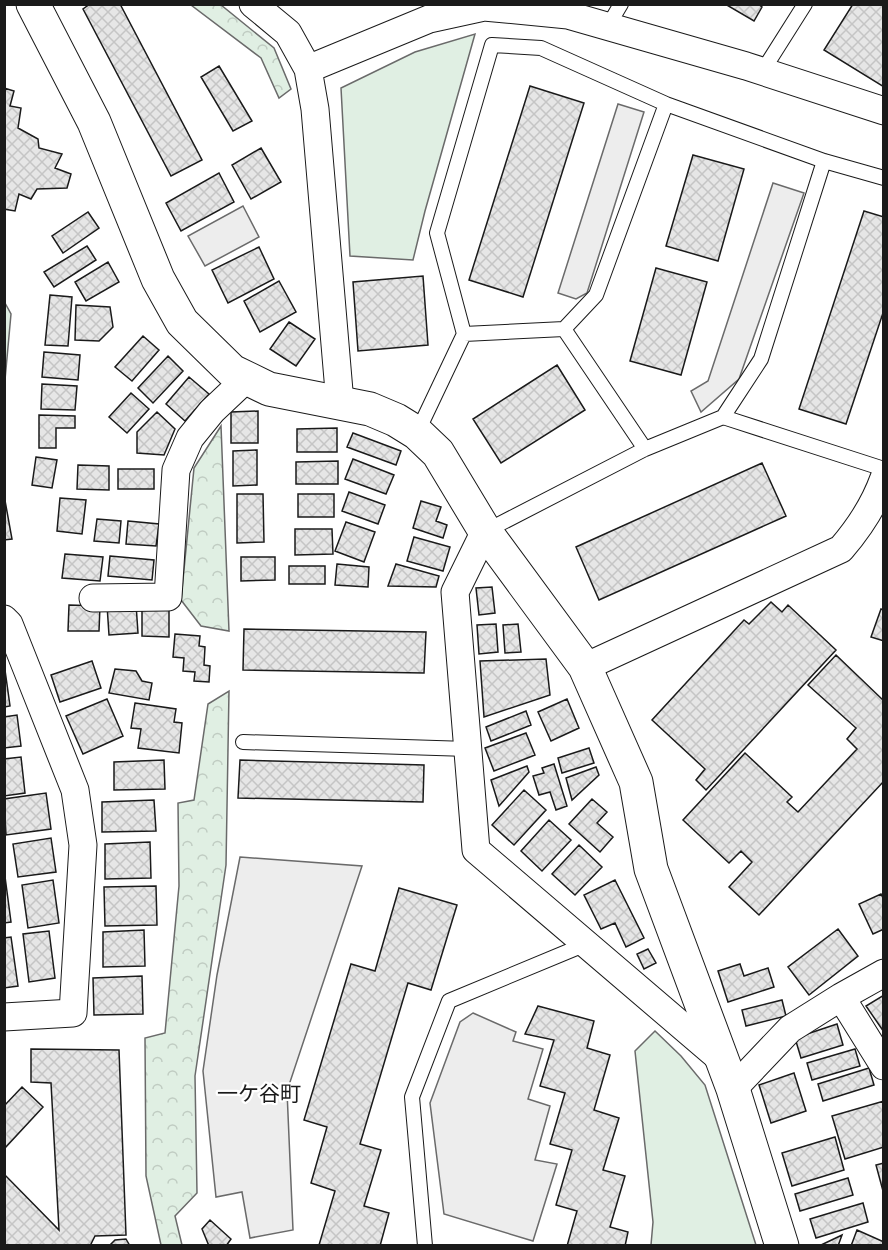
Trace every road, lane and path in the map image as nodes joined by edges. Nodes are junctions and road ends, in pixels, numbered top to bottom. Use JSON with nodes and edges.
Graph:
{"nodes":[{"id":1,"x":33,"y":4,"type":"edge"},
{"id":2,"x":805,"y":4,"type":"edge"},
{"id":3,"x":484,"y":6,"type":"edge"},
{"id":4,"x":260,"y":7,"type":"edge"},
{"id":5,"x":614,"y":15,"type":"edge"},
{"id":6,"x":308,"y":69,"type":"junction"},
{"id":7,"x":762,"y":72,"type":"junction"},
{"id":8,"x":666,"y":104,"type":"junction"},
{"id":9,"x":884,"y":111,"type":"edge"},
{"id":10,"x":824,"y":161,"type":"junction"},
{"id":11,"x":884,"y":178,"type":"edge"},
{"id":12,"x":564,"y":329,"type":"junction"},
{"id":13,"x":464,"y":334,"type":"junction"},
{"id":14,"x":247,"y":378,"type":"junction"},
{"id":15,"x":340,"y":403,"type":"junction"},
{"id":16,"x":723,"y":417,"type":"junction"},
{"id":17,"x":417,"y":433,"type":"junction"},
{"id":18,"x":645,"y":449,"type":"junction"},
{"id":19,"x":884,"y":469,"type":"edge"},
{"id":20,"x":884,"y":478,"type":"edge"},
{"id":21,"x":485,"y":531,"type":"junction"},
{"id":22,"x":93,"y":598,"type":"dead end"},
{"id":23,"x":4,"y":619,"type":"edge"},
{"id":24,"x":585,"y":667,"type":"junction"},
{"id":25,"x":243,"y":742,"type":"dead end"},
{"id":26,"x":468,"y":749,"type":"junction"},
{"id":27,"x":586,"y":945,"type":"junction"},
{"id":28,"x":884,"y":973,"type":"edge"},
{"id":29,"x":841,"y":997,"type":"junction"},
{"id":30,"x":4,"y":1017,"type":"edge"},
{"id":31,"x":884,"y":1066,"type":"edge"},
{"id":32,"x":728,"y":1075,"type":"junction"},
{"id":33,"x":425,"y":1245,"type":"edge"},
{"id":34,"x":782,"y":1245,"type":"edge"}],
"edges":[{"from":1,"to":14,"type":"street"},
{"from":2,"to":7,"type":"lane"},
{"from":3,"to":5,"type":"street"},
{"from":3,"to":6,"type":"street"},
{"from":4,"to":6,"type":"street"},
{"from":5,"to":7,"type":"street"},
{"from":6,"to":15,"type":"street"},
{"from":7,"to":9,"type":"street"},
{"from":8,"to":10,"type":"lane"},
{"from":8,"to":12,"type":"lane"},
{"from":8,"to":13,"type":"lane"},
{"from":10,"to":11,"type":"lane"},
{"from":10,"to":16,"type":"lane"},
{"from":12,"to":13,"type":"lane"},
{"from":12,"to":18,"type":"lane"},
{"from":13,"to":17,"type":"lane"},
{"from":14,"to":15,"type":"street"},
{"from":14,"to":22,"type":"street"},
{"from":15,"to":17,"type":"street"},
{"from":16,"to":18,"type":"lane"},
{"from":16,"to":19,"type":"lane"},
{"from":17,"to":21,"type":"street"},
{"from":18,"to":21,"type":"lane"},
{"from":20,"to":24,"type":"street"},
{"from":21,"to":24,"type":"street"},
{"from":21,"to":26,"type":"street"},
{"from":23,"to":30,"type":"street"},
{"from":24,"to":32,"type":"street"},
{"from":25,"to":26,"type":"lane"},
{"from":26,"to":27,"type":"street"},
{"from":27,"to":32,"type":"street"},
{"from":27,"to":33,"type":"lane"},
{"from":28,"to":29,"type":"street"},
{"from":29,"to":31,"type":"street"},
{"from":29,"to":32,"type":"street"},
{"from":32,"to":34,"type":"street"}]}
